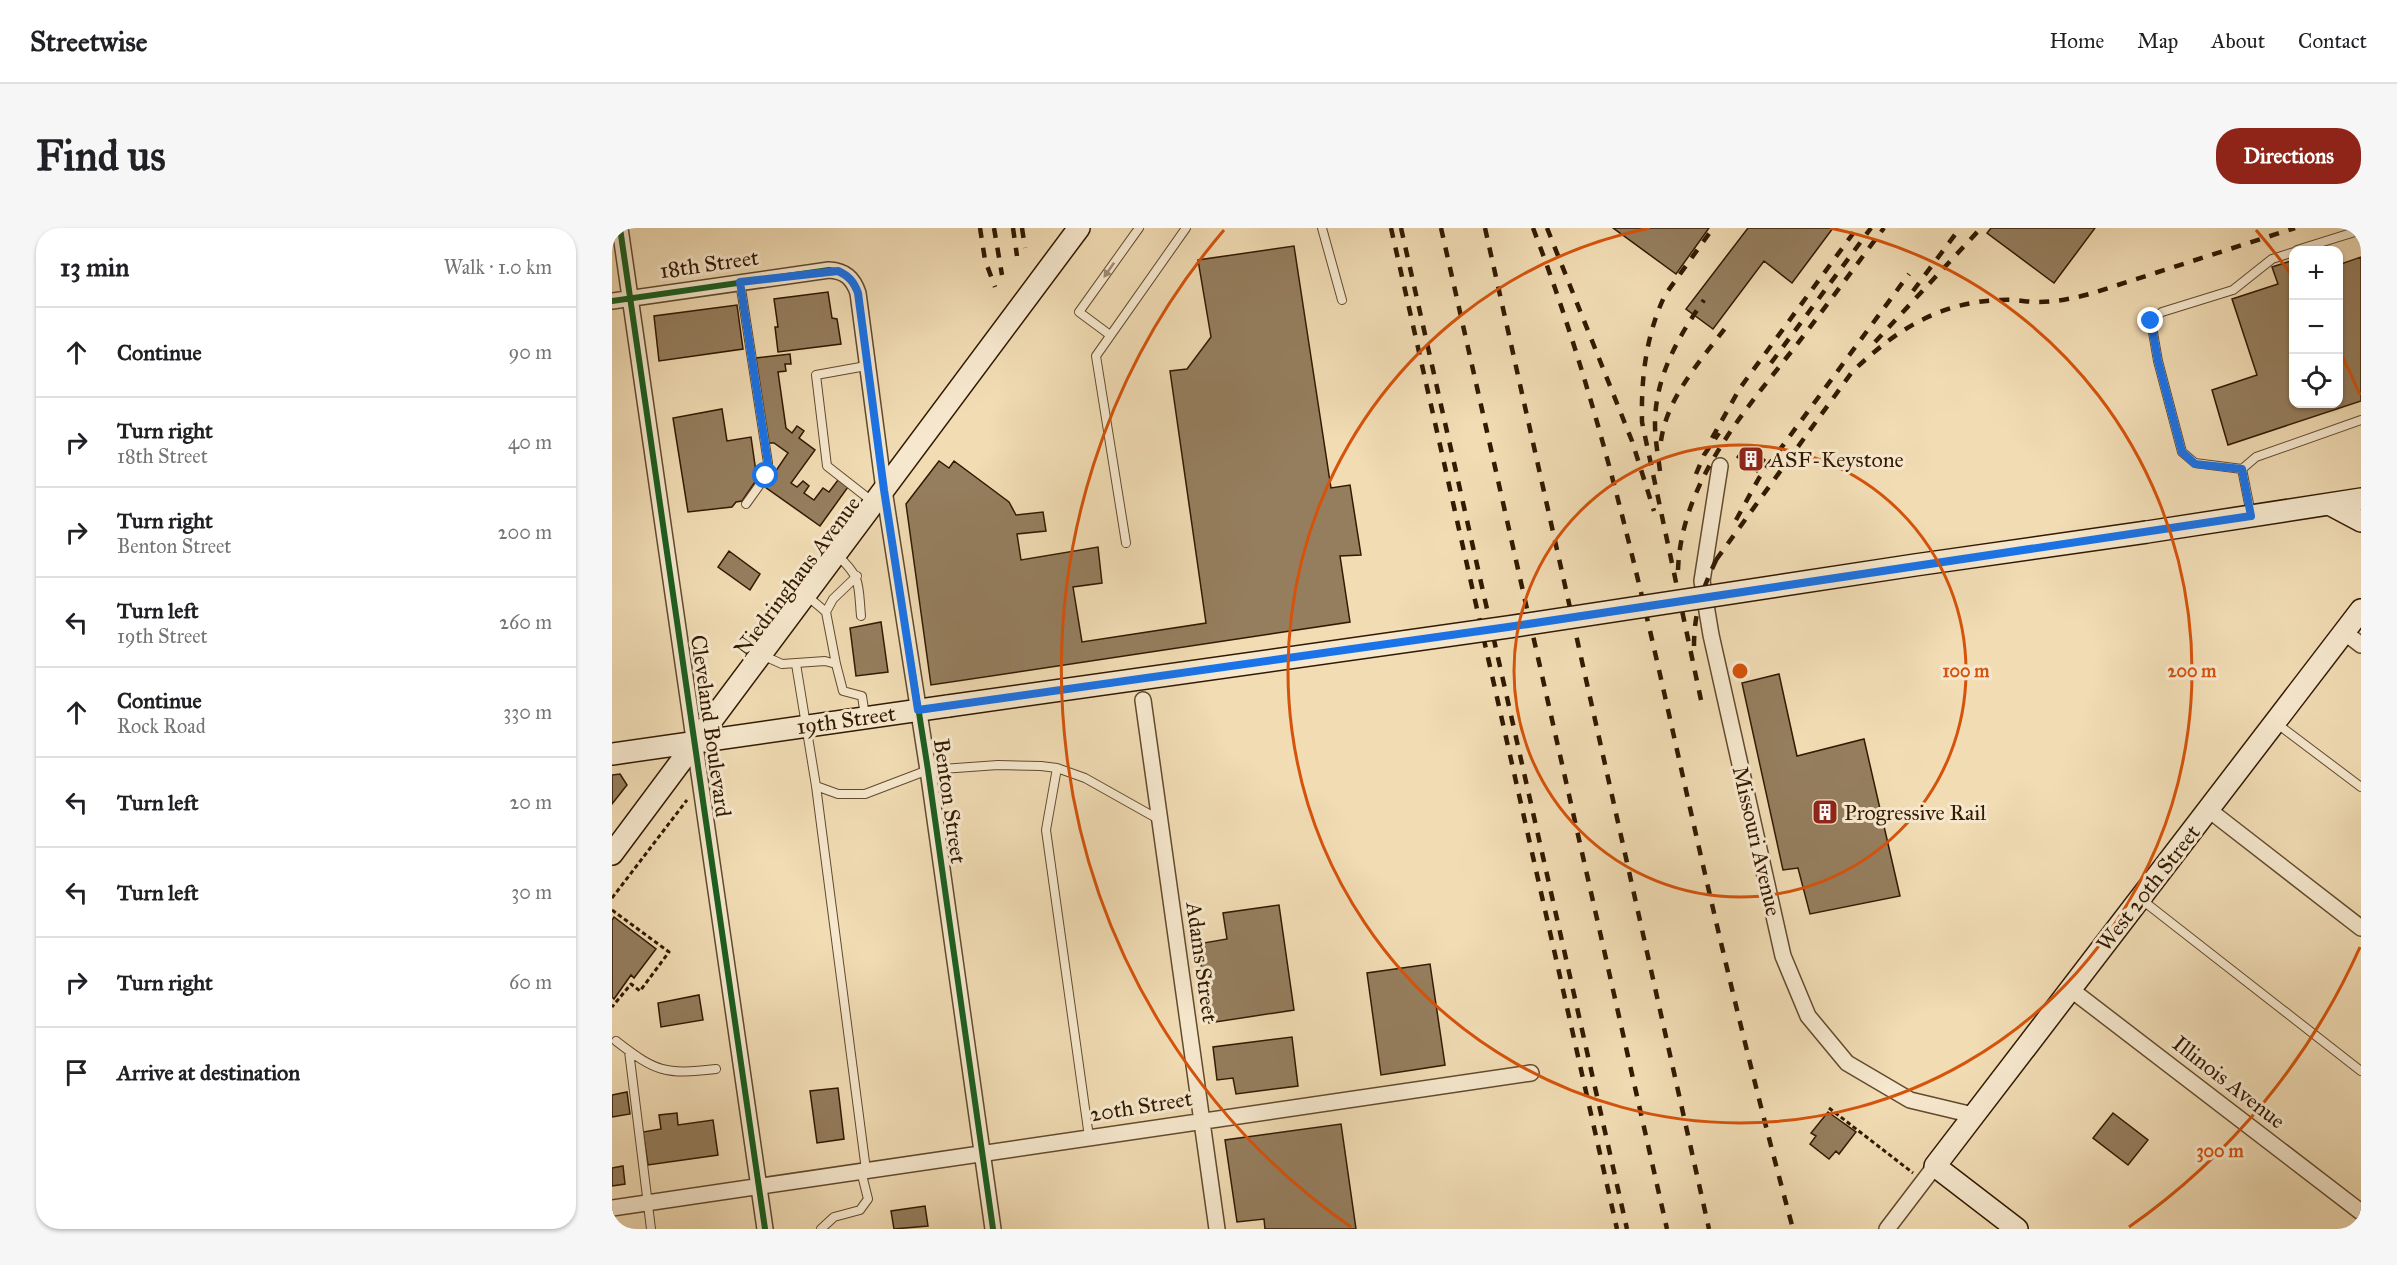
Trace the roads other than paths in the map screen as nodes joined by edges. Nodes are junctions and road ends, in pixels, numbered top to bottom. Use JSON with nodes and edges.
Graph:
{"nodes":[{"id":1,"x":620,"y":228,"type":"edge"},
{"id":2,"x":1079,"y":228,"type":"edge"},
{"id":3,"x":1139,"y":228,"type":"edge"},
{"id":4,"x":1186,"y":228,"type":"edge"},
{"id":5,"x":1322,"y":228,"type":"edge"},
{"id":6,"x":2361,"y":230,"type":"edge"},
{"id":7,"x":2311,"y":246,"type":"edge"},
{"id":8,"x":2289,"y":253,"type":"edge"},
{"id":9,"x":847,"y":275,"type":"joint"},
{"id":10,"x":740,"y":282,"type":"junction"},
{"id":11,"x":630,"y":299,"type":"junction"},
{"id":12,"x":1342,"y":300,"type":"dead end"},
{"id":13,"x":612,"y":301,"type":"edge"},
{"id":14,"x":1110,"y":335,"type":"junction"},
{"id":15,"x":866,"y":366,"type":"junction"},
{"id":16,"x":2361,"y":420,"type":"edge"},
{"id":17,"x":1720,"y":466,"type":"dead end"},
{"id":18,"x":2242,"y":469,"type":"junction"},
{"id":19,"x":879,"y":496,"type":"junction"},
{"id":20,"x":2361,"y":499,"type":"edge"},
{"id":21,"x":746,"y":504,"type":"dead end"},
{"id":22,"x":2329,"y":504,"type":"junction"},
{"id":23,"x":2251,"y":516,"type":"junction"},
{"id":24,"x":2361,"y":521,"type":"edge"},
{"id":25,"x":1126,"y":543,"type":"dead end"},
{"id":26,"x":836,"y":554,"type":"junction"},
{"id":27,"x":857,"y":576,"type":"junction"},
{"id":28,"x":806,"y":595,"type":"junction"},
{"id":29,"x":2361,"y":610,"type":"edge"},
{"id":30,"x":826,"y":612,"type":"junction"},
{"id":31,"x":861,"y":616,"type":"dead end"},
{"id":32,"x":2344,"y":632,"type":"junction"},
{"id":33,"x":2361,"y":645,"type":"edge"},
{"id":34,"x":761,"y":655,"type":"junction"},
{"id":35,"x":796,"y":664,"type":"junction"},
{"id":36,"x":836,"y":664,"type":"junction"},
{"id":37,"x":1143,"y":700,"type":"dead end"},
{"id":38,"x":918,"y":710,"type":"junction"},
{"id":39,"x":865,"y":718,"type":"junction"},
{"id":40,"x":2275,"y":722,"type":"junction"},
{"id":41,"x":807,"y":727,"type":"junction"},
{"id":42,"x":695,"y":743,"type":"junction"},
{"id":43,"x":612,"y":754,"type":"edge"},
{"id":44,"x":1057,"y":768,"type":"junction"},
{"id":45,"x":928,"y":770,"type":"junction"},
{"id":46,"x":816,"y":786,"type":"junction"},
{"id":47,"x":2361,"y":787,"type":"edge"},
{"id":48,"x":2208,"y":810,"type":"junction"},
{"id":49,"x":1160,"y":820,"type":"junction"},
{"id":50,"x":612,"y":854,"type":"edge"},
{"id":51,"x":2140,"y":898,"type":"junction"},
{"id":52,"x":2361,"y":928,"type":"edge"},
{"id":53,"x":2069,"y":988,"type":"junction"},
{"id":54,"x":616,"y":1041,"type":"dead end"},
{"id":55,"x":629,"y":1051,"type":"junction"},
{"id":56,"x":716,"y":1068,"type":"dead end"},
{"id":57,"x":2361,"y":1071,"type":"edge"},
{"id":58,"x":1531,"y":1073,"type":"dead end"},
{"id":59,"x":1973,"y":1115,"type":"junction"},
{"id":60,"x":1202,"y":1120,"type":"junction"},
{"id":61,"x":1089,"y":1137,"type":"junction"},
{"id":62,"x":982,"y":1152,"type":"junction"},
{"id":63,"x":864,"y":1170,"type":"junction"},
{"id":64,"x":1929,"y":1173,"type":"junction"},
{"id":65,"x":759,"y":1186,"type":"junction"},
{"id":66,"x":647,"y":1202,"type":"junction"},
{"id":67,"x":612,"y":1208,"type":"edge"},
{"id":68,"x":2361,"y":1212,"type":"edge"},
{"id":69,"x":651,"y":1229,"type":"edge"},
{"id":70,"x":765,"y":1229,"type":"edge"},
{"id":71,"x":821,"y":1229,"type":"edge"},
{"id":72,"x":993,"y":1229,"type":"edge"},
{"id":73,"x":1217,"y":1229,"type":"edge"},
{"id":74,"x":1887,"y":1229,"type":"edge"},
{"id":75,"x":2017,"y":1229,"type":"edge"}],
"edges":[{"from":1,"to":11,"type":"street","name":"Cleveland Boulevard"},
{"from":2,"to":19,"type":"main road","name":"Niedringhaus Avenue"},
{"from":3,"to":14,"type":"lane","one_way":true},
{"from":4,"to":14,"type":"lane"},
{"from":5,"to":12,"type":"lane"},
{"from":6,"to":7,"type":"lane"},
{"from":8,"to":18,"type":"lane"},
{"from":9,"to":10,"type":"street","name":"18th Street"},
{"from":9,"to":15,"type":"street","name":"Benton Street"},
{"from":10,"to":11,"type":"street","name":"18th Street"},
{"from":10,"to":21,"type":"lane"},
{"from":11,"to":13,"type":"street","name":"18th Street"},
{"from":11,"to":42,"type":"street","name":"Cleveland Boulevard"},
{"from":14,"to":25,"type":"lane"},
{"from":15,"to":19,"type":"street","name":"Benton Street"},
{"from":15,"to":19,"type":"lane"},
{"from":16,"to":18,"type":"lane"},
{"from":17,"to":59,"type":"street","name":"Missouri Avenue"},
{"from":18,"to":23,"type":"lane"},
{"from":19,"to":26,"type":"main road","name":"Niedringhaus Avenue"},
{"from":19,"to":38,"type":"street","name":"Benton Street"},
{"from":20,"to":22,"type":"main road","name":"19th Street"},
{"from":22,"to":23,"type":"main road","name":"19th Street"},
{"from":22,"to":24,"type":"main road"},
{"from":23,"to":38,"type":"main road","name":"19th Street","bridge":true},
{"from":26,"to":27,"type":"lane"},
{"from":26,"to":28,"type":"main road","name":"Niedringhaus Avenue"},
{"from":27,"to":30,"type":"lane"},
{"from":27,"to":31,"type":"lane"},
{"from":28,"to":30,"type":"lane"},
{"from":28,"to":34,"type":"main road","name":"Niedringhaus Avenue"},
{"from":29,"to":32,"type":"main road","name":"West 20th Street"},
{"from":30,"to":36,"type":"lane"},
{"from":32,"to":33,"type":"street"},
{"from":32,"to":40,"type":"main road","name":"West 20th Street"},
{"from":34,"to":35,"type":"lane"},
{"from":34,"to":42,"type":"main road","name":"Niedringhaus Avenue"},
{"from":35,"to":36,"type":"lane"},
{"from":35,"to":41,"type":"lane"},
{"from":36,"to":39,"type":"lane"},
{"from":37,"to":49,"type":"street","name":"Adams Street"},
{"from":38,"to":39,"type":"main road","name":"19th Street"},
{"from":38,"to":45,"type":"street","name":"Benton Street"},
{"from":39,"to":41,"type":"main road","name":"19th Street"},
{"from":40,"to":47,"type":"lane"},
{"from":40,"to":48,"type":"main road","name":"West 20th Street"},
{"from":41,"to":42,"type":"main road","name":"19th Street"},
{"from":41,"to":46,"type":"lane"},
{"from":42,"to":43,"type":"main road","name":"19th Street"},
{"from":42,"to":50,"type":"main road","name":"Niedringhaus Avenue"},
{"from":42,"to":65,"type":"street","name":"Cleveland Boulevard"},
{"from":44,"to":45,"type":"lane"},
{"from":44,"to":49,"type":"lane"},
{"from":44,"to":61,"type":"lane"},
{"from":45,"to":46,"type":"lane"},
{"from":45,"to":62,"type":"street","name":"Benton Street"},
{"from":46,"to":63,"type":"lane"},
{"from":48,"to":51,"type":"main road","name":"West 20th Street"},
{"from":48,"to":52,"type":"street"},
{"from":49,"to":60,"type":"street","name":"Adams Street"},
{"from":51,"to":53,"type":"main road","name":"West 20th Street"},
{"from":51,"to":57,"type":"lane"},
{"from":53,"to":59,"type":"main road","name":"West 20th Street"},
{"from":53,"to":68,"type":"street","name":"Illinois Avenue"},
{"from":54,"to":55,"type":"lane"},
{"from":55,"to":56,"type":"lane"},
{"from":55,"to":66,"type":"lane"},
{"from":58,"to":60,"type":"street","name":"20th Street"},
{"from":59,"to":64,"type":"main road","name":"West 20th Street"},
{"from":60,"to":61,"type":"street","name":"20th Street"},
{"from":60,"to":73,"type":"street","name":"Adams Street"},
{"from":61,"to":62,"type":"street","name":"20th Street"},
{"from":62,"to":63,"type":"street","name":"20th Street"},
{"from":62,"to":72,"type":"street","name":"Benton Street"},
{"from":63,"to":65,"type":"street","name":"20th Street"},
{"from":63,"to":71,"type":"lane"},
{"from":64,"to":74,"type":"street"},
{"from":64,"to":75,"type":"main road"},
{"from":65,"to":66,"type":"street","name":"20th Street"},
{"from":65,"to":70,"type":"street","name":"Cleveland Boulevard"},
{"from":66,"to":67,"type":"street","name":"20th Street"},
{"from":66,"to":69,"type":"lane"}]}
